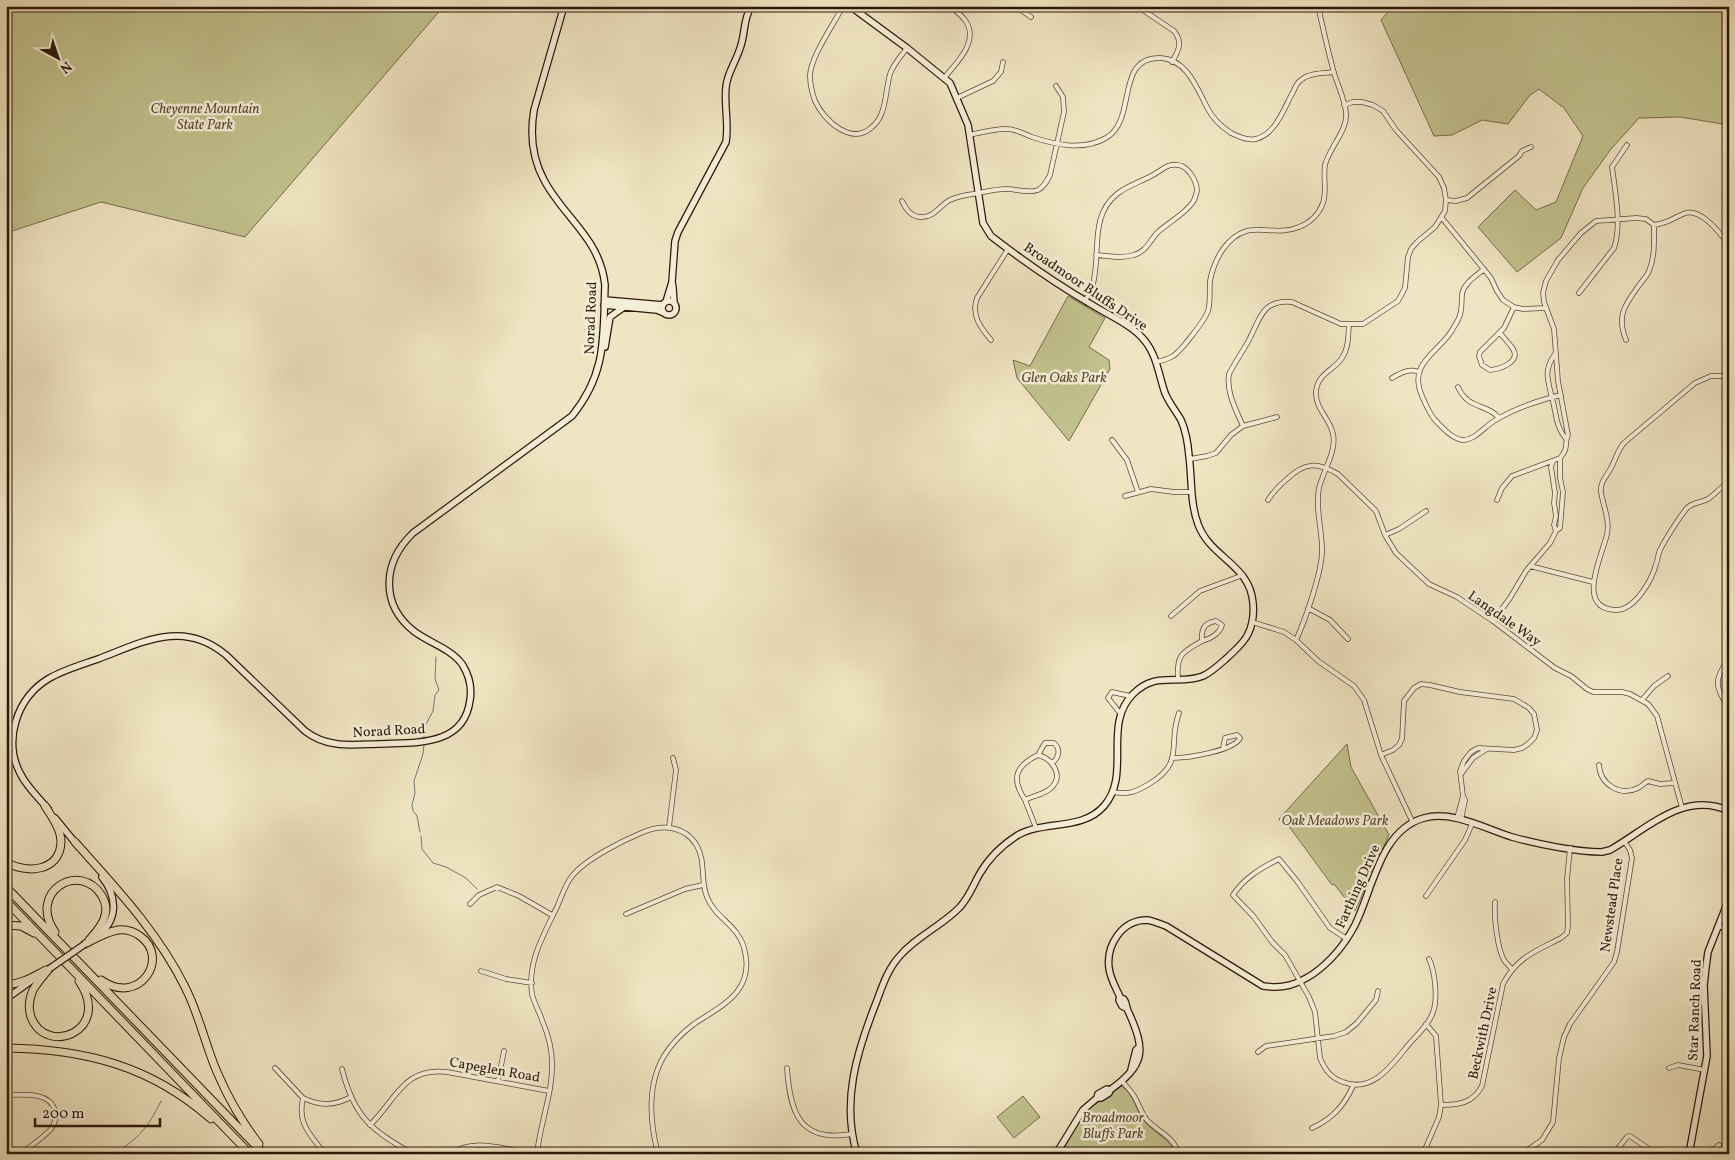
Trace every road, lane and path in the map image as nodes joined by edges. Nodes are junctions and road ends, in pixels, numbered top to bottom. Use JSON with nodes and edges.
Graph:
{"nodes":[{"id":1,"x":564,"y":6,"type":"edge"},
{"id":2,"x":751,"y":6,"type":"edge"},
{"id":3,"x":843,"y":6,"type":"edge"},
{"id":4,"x":850,"y":6,"type":"edge"},
{"id":5,"x":950,"y":6,"type":"edge"},
{"id":6,"x":1015,"y":6,"type":"edge"},
{"id":7,"x":1137,"y":6,"type":"edge"},
{"id":8,"x":1318,"y":6,"type":"edge"},
{"id":9,"x":1032,"y":17,"type":"dead end"},
{"id":10,"x":907,"y":48,"type":"junction"},
{"id":11,"x":1003,"y":62,"type":"dead end"},
{"id":12,"x":1172,"y":62,"type":"junction"},
{"id":13,"x":1334,"y":72,"type":"junction"},
{"id":14,"x":945,"y":77,"type":"junction"},
{"id":15,"x":1056,"y":86,"type":"dead end"},
{"id":16,"x":957,"y":98,"type":"junction"},
{"id":17,"x":1344,"y":105,"type":"junction"},
{"id":18,"x":970,"y":135,"type":"junction"},
{"id":19,"x":1057,"y":144,"type":"junction"},
{"id":20,"x":1627,"y":145,"type":"dead end"},
{"id":21,"x":1531,"y":147,"type":"dead end"},
{"id":22,"x":977,"y":193,"type":"junction"},
{"id":23,"x":902,"y":200,"type":"dead end"},
{"id":24,"x":1446,"y":200,"type":"junction"},
{"id":25,"x":1442,"y":218,"type":"junction"},
{"id":26,"x":1617,"y":219,"type":"junction"},
{"id":27,"x":1654,"y":225,"type":"junction"},
{"id":28,"x":1729,"y":245,"type":"edge"},
{"id":29,"x":1008,"y":249,"type":"junction"},
{"id":30,"x":1096,"y":255,"type":"junction"},
{"id":31,"x":1484,"y":270,"type":"junction"},
{"id":32,"x":672,"y":282,"type":"junction"},
{"id":33,"x":1579,"y":293,"type":"dead end"},
{"id":34,"x":1085,"y":301,"type":"junction"},
{"id":35,"x":604,"y":302,"type":"junction"},
{"id":36,"x":664,"y":303,"type":"junction"},
{"id":37,"x":674,"y":303,"type":"junction"},
{"id":38,"x":1514,"y":306,"type":"junction"},
{"id":39,"x":624,"y":307,"type":"junction"},
{"id":40,"x":1545,"y":308,"type":"junction"},
{"id":41,"x":664,"y":313,"type":"junction"},
{"id":42,"x":1349,"y":324,"type":"junction"},
{"id":43,"x":1500,"y":333,"type":"junction"},
{"id":44,"x":991,"y":340,"type":"dead end"},
{"id":45,"x":1626,"y":340,"type":"dead end"},
{"id":46,"x":1555,"y":354,"type":"junction"},
{"id":47,"x":601,"y":358,"type":"junction"},
{"id":48,"x":1155,"y":362,"type":"junction"},
{"id":49,"x":1419,"y":372,"type":"junction"},
{"id":50,"x":1729,"y":376,"type":"edge"},
{"id":51,"x":1392,"y":378,"type":"dead end"},
{"id":52,"x":1458,"y":387,"type":"dead end"},
{"id":53,"x":1560,"y":396,"type":"junction"},
{"id":54,"x":1552,"y":397,"type":"junction"},
{"id":55,"x":1277,"y":417,"type":"dead end"},
{"id":56,"x":1499,"y":418,"type":"junction"},
{"id":57,"x":1243,"y":426,"type":"junction"},
{"id":58,"x":1566,"y":439,"type":"junction"},
{"id":59,"x":1112,"y":440,"type":"dead end"},
{"id":60,"x":1560,"y":458,"type":"junction"},
{"id":61,"x":1190,"y":459,"type":"junction"},
{"id":62,"x":1553,"y":461,"type":"junction"},
{"id":63,"x":1325,"y":468,"type":"junction"},
{"id":64,"x":1560,"y":478,"type":"junction"},
{"id":65,"x":1552,"y":479,"type":"junction"},
{"id":66,"x":1729,"y":482,"type":"edge"},
{"id":67,"x":1138,"y":492,"type":"junction"},
{"id":68,"x":1192,"y":492,"type":"junction"},
{"id":69,"x":1126,"y":496,"type":"dead end"},
{"id":70,"x":1268,"y":500,"type":"dead end"},
{"id":71,"x":1497,"y":500,"type":"dead end"},
{"id":72,"x":1426,"y":511,"type":"dead end"},
{"id":73,"x":1556,"y":531,"type":"junction"},
{"id":74,"x":1385,"y":535,"type":"junction"},
{"id":75,"x":1530,"y":566,"type":"junction"},
{"id":76,"x":1243,"y":575,"type":"junction"},
{"id":77,"x":1593,"y":582,"type":"junction"},
{"id":78,"x":1308,"y":608,"type":"junction"},
{"id":79,"x":1171,"y":616,"type":"dead end"},
{"id":80,"x":1494,"y":621,"type":"junction"},
{"id":81,"x":1252,"y":622,"type":"junction"},
{"id":82,"x":1348,"y":639,"type":"dead end"},
{"id":83,"x":1296,"y":640,"type":"junction"},
{"id":84,"x":1202,"y":641,"type":"junction"},
{"id":85,"x":1729,"y":658,"type":"edge"},
{"id":86,"x":1668,"y":676,"type":"dead end"},
{"id":87,"x":1178,"y":679,"type":"junction"},
{"id":88,"x":1130,"y":696,"type":"junction"},
{"id":89,"x":1642,"y":700,"type":"junction"},
{"id":90,"x":1729,"y":708,"type":"edge"},
{"id":91,"x":1179,"y":713,"type":"dead end"},
{"id":92,"x":1120,"y":714,"type":"junction"},
{"id":93,"x":1223,"y":748,"type":"junction"},
{"id":94,"x":1381,"y":755,"type":"junction"},
{"id":95,"x":1038,"y":756,"type":"junction"},
{"id":96,"x":673,"y":758,"type":"dead end"},
{"id":97,"x":1173,"y":758,"type":"junction"},
{"id":98,"x":1052,"y":763,"type":"junction"},
{"id":99,"x":1599,"y":765,"type":"dead end"},
{"id":100,"x":1674,"y":782,"type":"junction"},
{"id":101,"x":1113,"y":792,"type":"junction"},
{"id":102,"x":1025,"y":800,"type":"junction"},
{"id":103,"x":46,"y":806,"type":"junction"},
{"id":104,"x":1682,"y":808,"type":"junction"},
{"id":105,"x":1729,"y":811,"type":"edge"},
{"id":106,"x":1459,"y":819,"type":"junction"},
{"id":107,"x":1413,"y":822,"type":"junction"},
{"id":108,"x":1472,"y":824,"type":"junction"},
{"id":109,"x":669,"y":827,"type":"junction"},
{"id":110,"x":1036,"y":828,"type":"junction"},
{"id":111,"x":1624,"y":841,"type":"junction"},
{"id":112,"x":75,"y":842,"type":"junction"},
{"id":113,"x":1570,"y":848,"type":"junction"},
{"id":114,"x":6,"y":862,"type":"edge"},
{"id":115,"x":703,"y":885,"type":"junction"},
{"id":116,"x":6,"y":887,"type":"edge"},
{"id":117,"x":1426,"y":896,"type":"dead end"},
{"id":118,"x":1729,"y":899,"type":"edge"},
{"id":119,"x":6,"y":901,"type":"edge"},
{"id":120,"x":1495,"y":902,"type":"dead end"},
{"id":121,"x":470,"y":904,"type":"dead end"},
{"id":122,"x":626,"y":914,"type":"dead end"},
{"id":123,"x":552,"y":915,"type":"junction"},
{"id":124,"x":6,"y":925,"type":"edge"},
{"id":125,"x":1718,"y":926,"type":"junction"},
{"id":126,"x":1729,"y":929,"type":"edge"},
{"id":127,"x":1347,"y":939,"type":"junction"},
{"id":128,"x":85,"y":944,"type":"junction"},
{"id":129,"x":66,"y":948,"type":"junction"},
{"id":130,"x":58,"y":954,"type":"junction"},
{"id":131,"x":76,"y":958,"type":"junction"},
{"id":132,"x":1429,"y":959,"type":"dead end"},
{"id":133,"x":68,"y":964,"type":"junction"},
{"id":134,"x":49,"y":969,"type":"junction"},
{"id":135,"x":1512,"y":969,"type":"junction"},
{"id":136,"x":481,"y":971,"type":"dead end"},
{"id":137,"x":1301,"y":982,"type":"junction"},
{"id":138,"x":532,"y":983,"type":"junction"},
{"id":139,"x":6,"y":984,"type":"edge"},
{"id":140,"x":1378,"y":991,"type":"dead end"},
{"id":141,"x":6,"y":999,"type":"edge"},
{"id":142,"x":1426,"y":1024,"type":"junction"},
{"id":143,"x":1317,"y":1039,"type":"junction"},
{"id":144,"x":6,"y":1048,"type":"edge"},
{"id":145,"x":504,"y":1051,"type":"dead end"},
{"id":146,"x":1258,"y":1052,"type":"dead end"},
{"id":147,"x":275,"y":1068,"type":"dead end"},
{"id":148,"x":787,"y":1068,"type":"dead end"},
{"id":149,"x":1668,"y":1068,"type":"dead end"},
{"id":150,"x":342,"y":1069,"type":"dead end"},
{"id":151,"x":1705,"y":1070,"type":"junction"},
{"id":152,"x":1122,"y":1080,"type":"junction"},
{"id":153,"x":498,"y":1081,"type":"junction"},
{"id":154,"x":1353,"y":1086,"type":"junction"},
{"id":155,"x":549,"y":1091,"type":"junction"},
{"id":156,"x":6,"y":1095,"type":"edge"},
{"id":157,"x":351,"y":1097,"type":"junction"},
{"id":158,"x":303,"y":1098,"type":"junction"},
{"id":159,"x":1441,"y":1105,"type":"junction"},
{"id":160,"x":370,"y":1125,"type":"junction"},
{"id":161,"x":1312,"y":1128,"type":"dead end"},
{"id":162,"x":852,"y":1134,"type":"junction"},
{"id":163,"x":1719,"y":1145,"type":"dead end"},
{"id":164,"x":572,"y":1151,"type":"dead end"},
{"id":165,"x":537,"y":1153,"type":"edge"},
{"id":166,"x":1689,"y":1153,"type":"edge"},
{"id":167,"x":21,"y":1154,"type":"edge"},
{"id":168,"x":248,"y":1154,"type":"edge"},
{"id":169,"x":265,"y":1154,"type":"edge"},
{"id":170,"x":325,"y":1154,"type":"edge"},
{"id":171,"x":413,"y":1154,"type":"edge"},
{"id":172,"x":450,"y":1154,"type":"edge"},
{"id":173,"x":658,"y":1154,"type":"edge"},
{"id":174,"x":857,"y":1154,"type":"edge"},
{"id":175,"x":1056,"y":1154,"type":"edge"},
{"id":176,"x":1178,"y":1154,"type":"edge"},
{"id":177,"x":1423,"y":1154,"type":"edge"},
{"id":178,"x":1522,"y":1154,"type":"edge"},
{"id":179,"x":1622,"y":1154,"type":"edge"},
{"id":180,"x":1656,"y":1154,"type":"edge"}],
"edges":[{"from":1,"to":35,"type":"street","name":"Norad Road"},
{"from":2,"to":32,"type":"street"},
{"from":3,"to":10,"type":"street"},
{"from":4,"to":10,"type":"street","name":"Broadmoor Bluffs Drive"},
{"from":5,"to":14,"type":"street"},
{"from":6,"to":9,"type":"street"},
{"from":7,"to":12,"type":"street"},
{"from":8,"to":13,"type":"street"},
{"from":10,"to":14,"type":"street","name":"Broadmoor Bluffs Drive"},
{"from":11,"to":16,"type":"street"},
{"from":12,"to":13,"type":"street"},
{"from":12,"to":19,"type":"street"},
{"from":13,"to":17,"type":"street"},
{"from":14,"to":16,"type":"street","name":"Broadmoor Bluffs Drive"},
{"from":15,"to":19,"type":"street"},
{"from":16,"to":18,"type":"street","name":"Broadmoor Bluffs Drive"},
{"from":17,"to":24,"type":"street"},
{"from":17,"to":48,"type":"street"},
{"from":18,"to":19,"type":"street"},
{"from":18,"to":22,"type":"street","name":"Broadmoor Bluffs Drive"},
{"from":19,"to":22,"type":"street"},
{"from":20,"to":26,"type":"street"},
{"from":21,"to":24,"type":"street"},
{"from":22,"to":23,"type":"street"},
{"from":22,"to":29,"type":"street","name":"Broadmoor Bluffs Drive"},
{"from":24,"to":25,"type":"street"},
{"from":25,"to":31,"type":"street"},
{"from":25,"to":42,"type":"street"},
{"from":26,"to":27,"type":"street"},
{"from":26,"to":33,"type":"street"},
{"from":26,"to":40,"type":"street"},
{"from":27,"to":28,"type":"street"},
{"from":27,"to":45,"type":"street"},
{"from":29,"to":34,"type":"street","name":"Broadmoor Bluffs Drive"},
{"from":29,"to":44,"type":"street"},
{"from":30,"to":30,"type":"street"},
{"from":30,"to":34,"type":"street"},
{"from":31,"to":38,"type":"street"},
{"from":31,"to":49,"type":"street"},
{"from":32,"to":36,"type":"street"},
{"from":32,"to":37,"type":"street"},
{"from":34,"to":48,"type":"street","name":"Broadmoor Bluffs Drive"},
{"from":35,"to":36,"type":"street"},
{"from":35,"to":39,"type":"street"},
{"from":35,"to":47,"type":"street","name":"Norad Road"},
{"from":36,"to":37,"type":"street"},
{"from":36,"to":41,"type":"street"},
{"from":37,"to":41,"type":"street"},
{"from":38,"to":40,"type":"street"},
{"from":38,"to":43,"type":"street"},
{"from":39,"to":41,"type":"street"},
{"from":39,"to":47,"type":"street"},
{"from":40,"to":46,"type":"street"},
{"from":42,"to":57,"type":"street"},
{"from":42,"to":63,"type":"street"},
{"from":43,"to":43,"type":"street"},
{"from":46,"to":53,"type":"street"},
{"from":46,"to":54,"type":"street"},
{"from":47,"to":103,"type":"street","name":"Norad Road"},
{"from":48,"to":61,"type":"street","name":"Broadmoor Bluffs Drive"},
{"from":49,"to":51,"type":"street"},
{"from":49,"to":56,"type":"street"},
{"from":50,"to":77,"type":"street"},
{"from":52,"to":56,"type":"street"},
{"from":53,"to":54,"type":"street"},
{"from":53,"to":58,"type":"street"},
{"from":54,"to":56,"type":"street"},
{"from":54,"to":58,"type":"street"},
{"from":55,"to":57,"type":"street"},
{"from":57,"to":61,"type":"street"},
{"from":58,"to":60,"type":"street"},
{"from":59,"to":67,"type":"street"},
{"from":60,"to":62,"type":"street"},
{"from":60,"to":64,"type":"street"},
{"from":61,"to":68,"type":"street","name":"Broadmoor Bluffs Drive"},
{"from":62,"to":65,"type":"street"},
{"from":62,"to":71,"type":"street"},
{"from":63,"to":70,"type":"street"},
{"from":63,"to":74,"type":"street","name":"Langdale Way"},
{"from":63,"to":78,"type":"street"},
{"from":64,"to":65,"type":"street"},
{"from":64,"to":73,"type":"street"},
{"from":65,"to":73,"type":"street"},
{"from":66,"to":77,"type":"street"},
{"from":67,"to":68,"type":"street"},
{"from":67,"to":69,"type":"street"},
{"from":68,"to":76,"type":"street","name":"Broadmoor Bluffs Drive"},
{"from":72,"to":74,"type":"street"},
{"from":73,"to":75,"type":"street"},
{"from":74,"to":80,"type":"street","name":"Langdale Way"},
{"from":75,"to":77,"type":"street"},
{"from":75,"to":80,"type":"street"},
{"from":76,"to":79,"type":"street"},
{"from":76,"to":81,"type":"street","name":"Broadmoor Bluffs Drive"},
{"from":78,"to":82,"type":"street"},
{"from":78,"to":83,"type":"street"},
{"from":80,"to":89,"type":"street","name":"Langdale Way"},
{"from":81,"to":83,"type":"street"},
{"from":81,"to":87,"type":"street","name":"Broadmoor Bluffs Drive"},
{"from":83,"to":94,"type":"street"},
{"from":84,"to":84,"type":"street"},
{"from":84,"to":87,"type":"street"},
{"from":85,"to":90,"type":"street"},
{"from":86,"to":89,"type":"street"},
{"from":87,"to":88,"type":"street","name":"Broadmoor Bluffs Drive"},
{"from":88,"to":92,"type":"street","name":"Broadmoor Bluffs Drive"},
{"from":88,"to":92,"type":"street","name":"Broadmoor Bluffs Drive"},
{"from":89,"to":100,"type":"street"},
{"from":91,"to":97,"type":"street"},
{"from":92,"to":101,"type":"street","name":"Broadmoor Bluffs Drive"},
{"from":93,"to":93,"type":"street"},
{"from":93,"to":97,"type":"street"},
{"from":94,"to":106,"type":"street"},
{"from":94,"to":107,"type":"street"},
{"from":95,"to":98,"type":"street"},
{"from":95,"to":98,"type":"street"},
{"from":95,"to":102,"type":"street"},
{"from":96,"to":109,"type":"street"},
{"from":97,"to":101,"type":"street"},
{"from":98,"to":102,"type":"street"},
{"from":99,"to":100,"type":"street"},
{"from":100,"to":104,"type":"street"},
{"from":101,"to":110,"type":"street"},
{"from":102,"to":110,"type":"street"},
{"from":103,"to":112,"type":"street","name":"Norad Road"},
{"from":103,"to":114,"type":"highway"},
{"from":104,"to":105,"type":"street","name":"Farthing Drive"},
{"from":104,"to":111,"type":"street","name":"Farthing Drive"},
{"from":106,"to":107,"type":"street","name":"Farthing Drive"},
{"from":106,"to":108,"type":"street","name":"Farthing Drive"},
{"from":107,"to":127,"type":"street","name":"Farthing Drive"},
{"from":108,"to":113,"type":"street","name":"Farthing Drive"},
{"from":108,"to":117,"type":"street"},
{"from":109,"to":115,"type":"street"},
{"from":109,"to":123,"type":"street"},
{"from":110,"to":162,"type":"street"},
{"from":111,"to":113,"type":"street","name":"Farthing Drive"},
{"from":111,"to":178,"type":"street","name":"Newstead Place"},
{"from":112,"to":128,"type":"street","name":"Norad Road"},
{"from":112,"to":169,"type":"highway"},
{"from":113,"to":135,"type":"street","name":"Beckwith Drive"},
{"from":115,"to":122,"type":"street"},
{"from":115,"to":173,"type":"street"},
{"from":116,"to":129,"type":"highway"},
{"from":118,"to":125,"type":"street","name":"Star Ranch Road"},
{"from":119,"to":130,"type":"highway"},
{"from":120,"to":135,"type":"street"},
{"from":121,"to":123,"type":"street"},
{"from":123,"to":138,"type":"street"},
{"from":124,"to":130,"type":"highway"},
{"from":125,"to":126,"type":"street"},
{"from":125,"to":151,"type":"street","name":"Star Ranch Road"},
{"from":127,"to":137,"type":"street","name":"Farthing Drive"},
{"from":127,"to":137,"type":"street"},
{"from":128,"to":129,"type":"highway"},
{"from":128,"to":131,"type":"highway"},
{"from":128,"to":134,"type":"street","name":"Norad Road","bridge":true},
{"from":129,"to":131,"type":"highway"},
{"from":130,"to":133,"type":"highway"},
{"from":131,"to":169,"type":"highway"},
{"from":132,"to":142,"type":"street"},
{"from":133,"to":134,"type":"highway"},
{"from":133,"to":168,"type":"highway"},
{"from":134,"to":139,"type":"highway"},
{"from":134,"to":141,"type":"street","name":"Norad Road"},
{"from":135,"to":159,"type":"street","name":"Beckwith Drive"},
{"from":136,"to":138,"type":"street"},
{"from":137,"to":143,"type":"street"},
{"from":137,"to":152,"type":"street","name":"Farthing Drive"},
{"from":138,"to":155,"type":"street"},
{"from":140,"to":143,"type":"street"},
{"from":142,"to":154,"type":"street"},
{"from":142,"to":159,"type":"street"},
{"from":143,"to":146,"type":"street"},
{"from":143,"to":154,"type":"street"},
{"from":144,"to":168,"type":"highway"},
{"from":145,"to":153,"type":"street"},
{"from":147,"to":158,"type":"street"},
{"from":148,"to":162,"type":"street"},
{"from":149,"to":151,"type":"street"},
{"from":150,"to":157,"type":"street"},
{"from":151,"to":166,"type":"street","name":"Star Ranch Road"},
{"from":152,"to":175,"type":"street","name":"Farthing Drive"},
{"from":152,"to":176,"type":"street"},
{"from":153,"to":155,"type":"street","name":"Capeglen Road"},
{"from":153,"to":160,"type":"street","name":"Capeglen Road"},
{"from":154,"to":161,"type":"street"},
{"from":155,"to":165,"type":"street"},
{"from":156,"to":167,"type":"street"},
{"from":157,"to":158,"type":"street"},
{"from":157,"to":160,"type":"street"},
{"from":158,"to":170,"type":"street"},
{"from":159,"to":177,"type":"street"},
{"from":160,"to":171,"type":"street"},
{"from":162,"to":174,"type":"street"},
{"from":163,"to":166,"type":"street"},
{"from":164,"to":165,"type":"street"},
{"from":165,"to":172,"type":"street"},
{"from":179,"to":180,"type":"street"}]}
